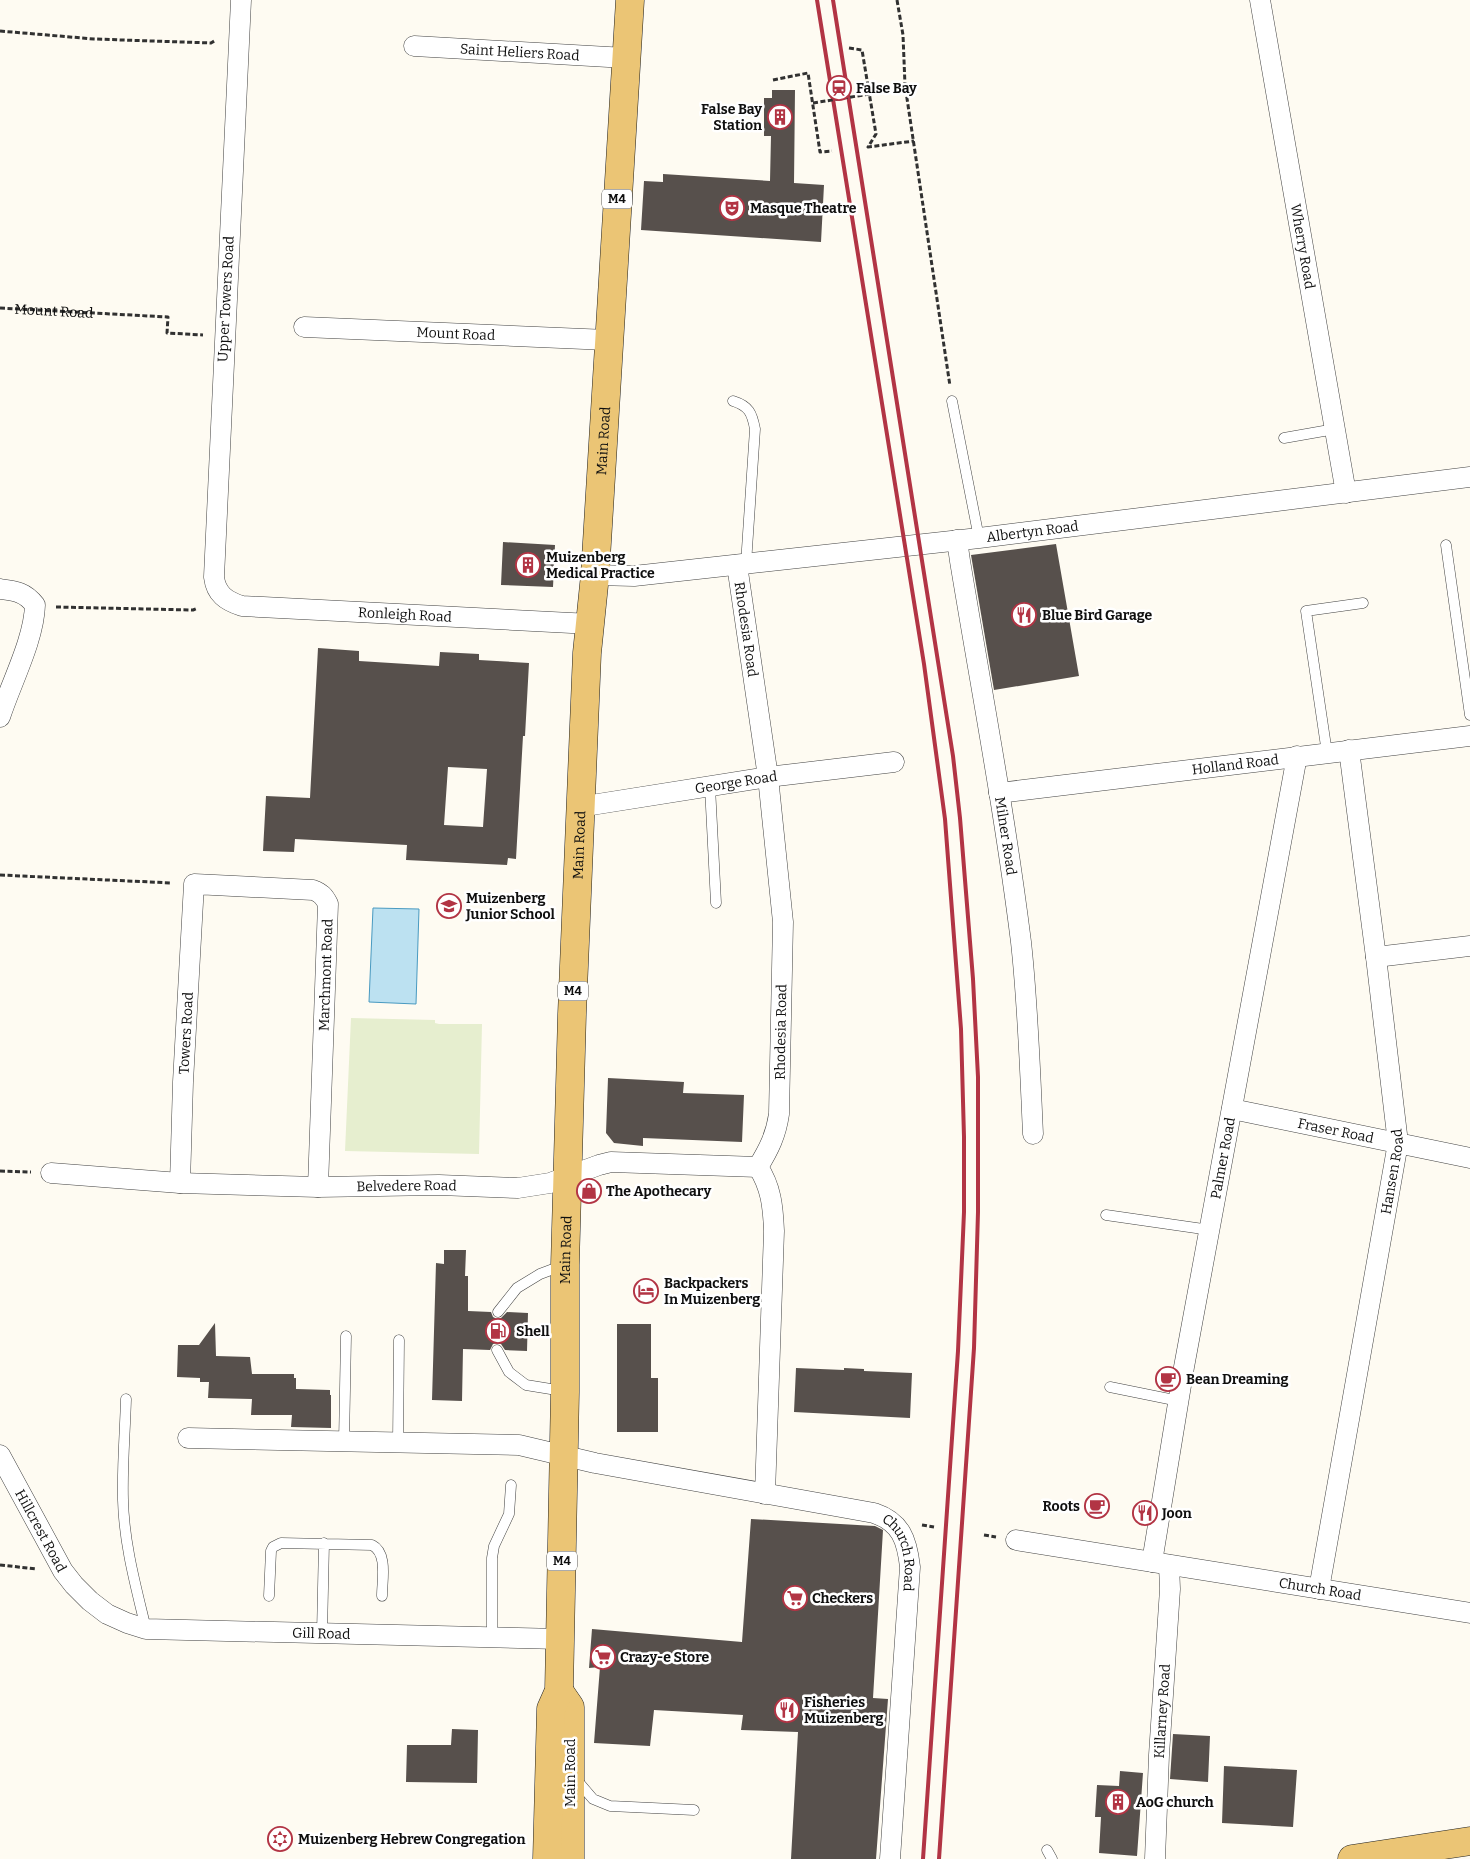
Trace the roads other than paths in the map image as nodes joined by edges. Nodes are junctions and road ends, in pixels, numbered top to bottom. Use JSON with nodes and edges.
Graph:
{"nodes":[{"id":1,"x":241,"y":0,"type":"edge"},
{"id":2,"x":630,"y":0,"type":"edge"},
{"id":3,"x":1260,"y":0,"type":"edge"},
{"id":4,"x":414,"y":46,"type":"dead end"},
{"id":5,"x":626,"y":58,"type":"junction"},
{"id":6,"x":304,"y":327,"type":"dead end"},
{"id":7,"x":608,"y":340,"type":"junction"},
{"id":8,"x":732,"y":401,"type":"dead end"},
{"id":9,"x":952,"y":401,"type":"road end"},
{"id":10,"x":1335,"y":428,"type":"junction"},
{"id":11,"x":1284,"y":438,"type":"dead end"},
{"id":12,"x":1470,"y":477,"type":"edge"},
{"id":13,"x":1346,"y":493,"type":"junction"},
{"id":14,"x":979,"y":538,"type":"junction"},
{"id":15,"x":957,"y":540,"type":"junction"},
{"id":16,"x":1446,"y":545,"type":"dead end"},
{"id":17,"x":742,"y":564,"type":"junction"},
{"id":18,"x":595,"y":575,"type":"junction"},
{"id":19,"x":0,"y":589,"type":"edge"},
{"id":20,"x":221,"y":595,"type":"joint"},
{"id":21,"x":1363,"y":603,"type":"dead end"},
{"id":22,"x":591,"y":624,"type":"junction"},
{"id":23,"x":1470,"y":715,"type":"edge"},
{"id":24,"x":0,"y":717,"type":"edge"},
{"id":25,"x":1470,"y":736,"type":"edge"},
{"id":26,"x":1349,"y":750,"type":"junction"},
{"id":27,"x":1327,"y":753,"type":"junction"},
{"id":28,"x":1297,"y":756,"type":"junction"},
{"id":29,"x":894,"y":762,"type":"dead end"},
{"id":30,"x":768,"y":777,"type":"junction"},
{"id":31,"x":710,"y":786,"type":"junction"},
{"id":32,"x":999,"y":793,"type":"junction"},
{"id":33,"x":579,"y":807,"type":"junction"},
{"id":34,"x":194,"y":884,"type":"joint"},
{"id":35,"x":716,"y":903,"type":"dead end"},
{"id":36,"x":1470,"y":946,"type":"edge"},
{"id":37,"x":1376,"y":957,"type":"junction"},
{"id":38,"x":1232,"y":1109,"type":"junction"},
{"id":39,"x":1033,"y":1134,"type":"dead end"},
{"id":40,"x":1398,"y":1143,"type":"junction"},
{"id":41,"x":1470,"y":1158,"type":"edge"},
{"id":42,"x":758,"y":1167,"type":"junction"},
{"id":43,"x":51,"y":1173,"type":"road end"},
{"id":44,"x":568,"y":1175,"type":"junction"},
{"id":45,"x":180,"y":1183,"type":"junction"},
{"id":46,"x":318,"y":1187,"type":"junction"},
{"id":47,"x":1106,"y":1216,"type":"dead end"},
{"id":48,"x":1210,"y":1230,"type":"junction"},
{"id":49,"x":565,"y":1265,"type":"junction"},
{"id":50,"x":498,"y":1312,"type":"dead end"},
{"id":51,"x":346,"y":1336,"type":"dead end"},
{"id":52,"x":399,"y":1340,"type":"dead end"},
{"id":53,"x":497,"y":1350,"type":"dead end"},
{"id":54,"x":1110,"y":1387,"type":"dead end"},
{"id":55,"x":565,"y":1392,"type":"junction"},
{"id":56,"x":126,"y":1400,"type":"dead end"},
{"id":57,"x":1179,"y":1401,"type":"junction"},
{"id":58,"x":188,"y":1438,"type":"dead end"},
{"id":59,"x":344,"y":1442,"type":"junction"},
{"id":60,"x":398,"y":1442,"type":"junction"},
{"id":61,"x":0,"y":1455,"type":"edge"},
{"id":62,"x":563,"y":1456,"type":"junction"},
{"id":63,"x":511,"y":1486,"type":"dead end"},
{"id":64,"x":765,"y":1494,"type":"junction"},
{"id":65,"x":1016,"y":1540,"type":"dead end"},
{"id":66,"x":324,"y":1544,"type":"junction"},
{"id":67,"x":1161,"y":1563,"type":"junction"},
{"id":68,"x":1319,"y":1589,"type":"junction"},
{"id":69,"x":269,"y":1596,"type":"dead end"},
{"id":70,"x":382,"y":1596,"type":"dead end"},
{"id":71,"x":90,"y":1602,"type":"joint"},
{"id":72,"x":1470,"y":1614,"type":"edge"},
{"id":73,"x":146,"y":1629,"type":"junction"},
{"id":74,"x":322,"y":1633,"type":"junction"},
{"id":75,"x":492,"y":1638,"type":"junction"},
{"id":76,"x":560,"y":1639,"type":"junction"},
{"id":77,"x":559,"y":1691,"type":"junction"},
{"id":78,"x":571,"y":1774,"type":"junction"},
{"id":79,"x":694,"y":1810,"type":"dead end"},
{"id":80,"x":1470,"y":1841,"type":"edge"},
{"id":81,"x":547,"y":1859,"type":"edge"},
{"id":82,"x":570,"y":1859,"type":"edge"},
{"id":83,"x":890,"y":1859,"type":"edge"},
{"id":84,"x":1155,"y":1859,"type":"edge"},
{"id":85,"x":1352,"y":1859,"type":"edge"}],
"edges":[{"from":1,"to":20,"type":"street","name":"Upper Towers Road"},
{"from":2,"to":5,"type":"main road","name":"Main Road","number":"M4"},
{"from":3,"to":10,"type":"street","name":"Wherry Road"},
{"from":4,"to":5,"type":"street","name":"Saint Heliers Road"},
{"from":5,"to":7,"type":"main road","name":"Main Road","number":"M4"},
{"from":6,"to":7,"type":"street","name":"Mount Road"},
{"from":7,"to":18,"type":"main road","name":"Main Road","number":"M4"},
{"from":8,"to":17,"type":"lane"},
{"from":9,"to":14,"type":"lane"},
{"from":10,"to":11,"type":"lane"},
{"from":10,"to":13,"type":"street","name":"Wherry Road"},
{"from":12,"to":13,"type":"street","name":"Albertyn Road"},
{"from":13,"to":14,"type":"street","name":"Albertyn Road"},
{"from":14,"to":15,"type":"street","name":"Albertyn Road"},
{"from":15,"to":17,"type":"street","name":"Albertyn Road"},
{"from":15,"to":32,"type":"street","name":"Milner Road"},
{"from":16,"to":23,"type":"lane"},
{"from":17,"to":18,"type":"street","name":"Albertyn Road"},
{"from":17,"to":30,"type":"street","name":"Rhodesia Road"},
{"from":18,"to":22,"type":"main road","name":"Main Road","number":"M4"},
{"from":19,"to":24,"type":"street"},
{"from":20,"to":22,"type":"street","name":"Ronleigh Road"},
{"from":21,"to":27,"type":"lane"},
{"from":22,"to":33,"type":"main road","name":"Main Road","number":"M4"},
{"from":25,"to":26,"type":"street","name":"Holland Road"},
{"from":26,"to":27,"type":"street","name":"Holland Road"},
{"from":26,"to":37,"type":"street","name":"Hansen Road"},
{"from":27,"to":28,"type":"street","name":"Holland Road"},
{"from":28,"to":32,"type":"street","name":"Holland Road"},
{"from":28,"to":38,"type":"street","name":"Palmer Road"},
{"from":29,"to":30,"type":"street","name":"George Road"},
{"from":30,"to":31,"type":"street","name":"George Road"},
{"from":30,"to":42,"type":"street","name":"Rhodesia Road"},
{"from":31,"to":33,"type":"street","name":"George Road"},
{"from":31,"to":35,"type":"lane"},
{"from":32,"to":39,"type":"street","name":"Milner Road"},
{"from":33,"to":44,"type":"main road","name":"Main Road","number":"M4"},
{"from":34,"to":45,"type":"street","name":"Towers Road"},
{"from":34,"to":46,"type":"street","name":"Marchmont Road"},
{"from":36,"to":37,"type":"street"},
{"from":37,"to":40,"type":"street","name":"Hansen Road"},
{"from":38,"to":40,"type":"street","name":"Fraser Road"},
{"from":38,"to":48,"type":"street","name":"Palmer Road"},
{"from":40,"to":41,"type":"street","name":"Fraser Road"},
{"from":40,"to":68,"type":"street","name":"Hansen Road"},
{"from":42,"to":44,"type":"street","name":"Belvedere Road"},
{"from":42,"to":64,"type":"street"},
{"from":43,"to":45,"type":"street","name":"Belvedere Road"},
{"from":44,"to":46,"type":"street","name":"Belvedere Road"},
{"from":44,"to":49,"type":"main road","name":"Main Road","number":"M4"},
{"from":45,"to":46,"type":"street","name":"Belvedere Road"},
{"from":47,"to":48,"type":"lane"},
{"from":48,"to":57,"type":"street","name":"Palmer Road"},
{"from":49,"to":50,"type":"lane"},
{"from":49,"to":55,"type":"main road","name":"Main Road","number":"M4"},
{"from":51,"to":59,"type":"lane"},
{"from":52,"to":60,"type":"lane"},
{"from":53,"to":55,"type":"lane"},
{"from":54,"to":57,"type":"lane"},
{"from":55,"to":62,"type":"main road","name":"Main Road","number":"M4"},
{"from":56,"to":73,"type":"lane"},
{"from":57,"to":67,"type":"street","name":"Palmer Road"},
{"from":58,"to":59,"type":"street","name":"Church Road"},
{"from":59,"to":60,"type":"street","name":"Church Road"},
{"from":60,"to":62,"type":"street","name":"Church Road"},
{"from":61,"to":71,"type":"street","name":"Hillcrest Road"},
{"from":62,"to":64,"type":"street","name":"Church Road"},
{"from":62,"to":76,"type":"main road","name":"Main Road","number":"M4"},
{"from":63,"to":75,"type":"lane"},
{"from":64,"to":83,"type":"street","name":"Church Road"},
{"from":65,"to":67,"type":"street","name":"Church Road"},
{"from":66,"to":69,"type":"lane"},
{"from":66,"to":70,"type":"lane"},
{"from":66,"to":74,"type":"lane"},
{"from":67,"to":68,"type":"street","name":"Church Road"},
{"from":67,"to":84,"type":"street","name":"Killarney Road"},
{"from":68,"to":72,"type":"street","name":"Church Road"},
{"from":71,"to":73,"type":"street","name":"Gill Road"},
{"from":73,"to":74,"type":"street","name":"Gill Road"},
{"from":74,"to":75,"type":"street","name":"Gill Road"},
{"from":75,"to":76,"type":"street","name":"Gill Road"},
{"from":76,"to":77,"type":"main road","name":"Main Road","number":"M4"},
{"from":77,"to":78,"type":"main road","name":"Main Road","number":"M4"},
{"from":77,"to":81,"type":"main road","name":"Main Road","number":"M4"},
{"from":78,"to":79,"type":"lane"},
{"from":78,"to":82,"type":"main road","name":"Main Road","number":"M4"},
{"from":80,"to":85,"type":"main road"}]}
